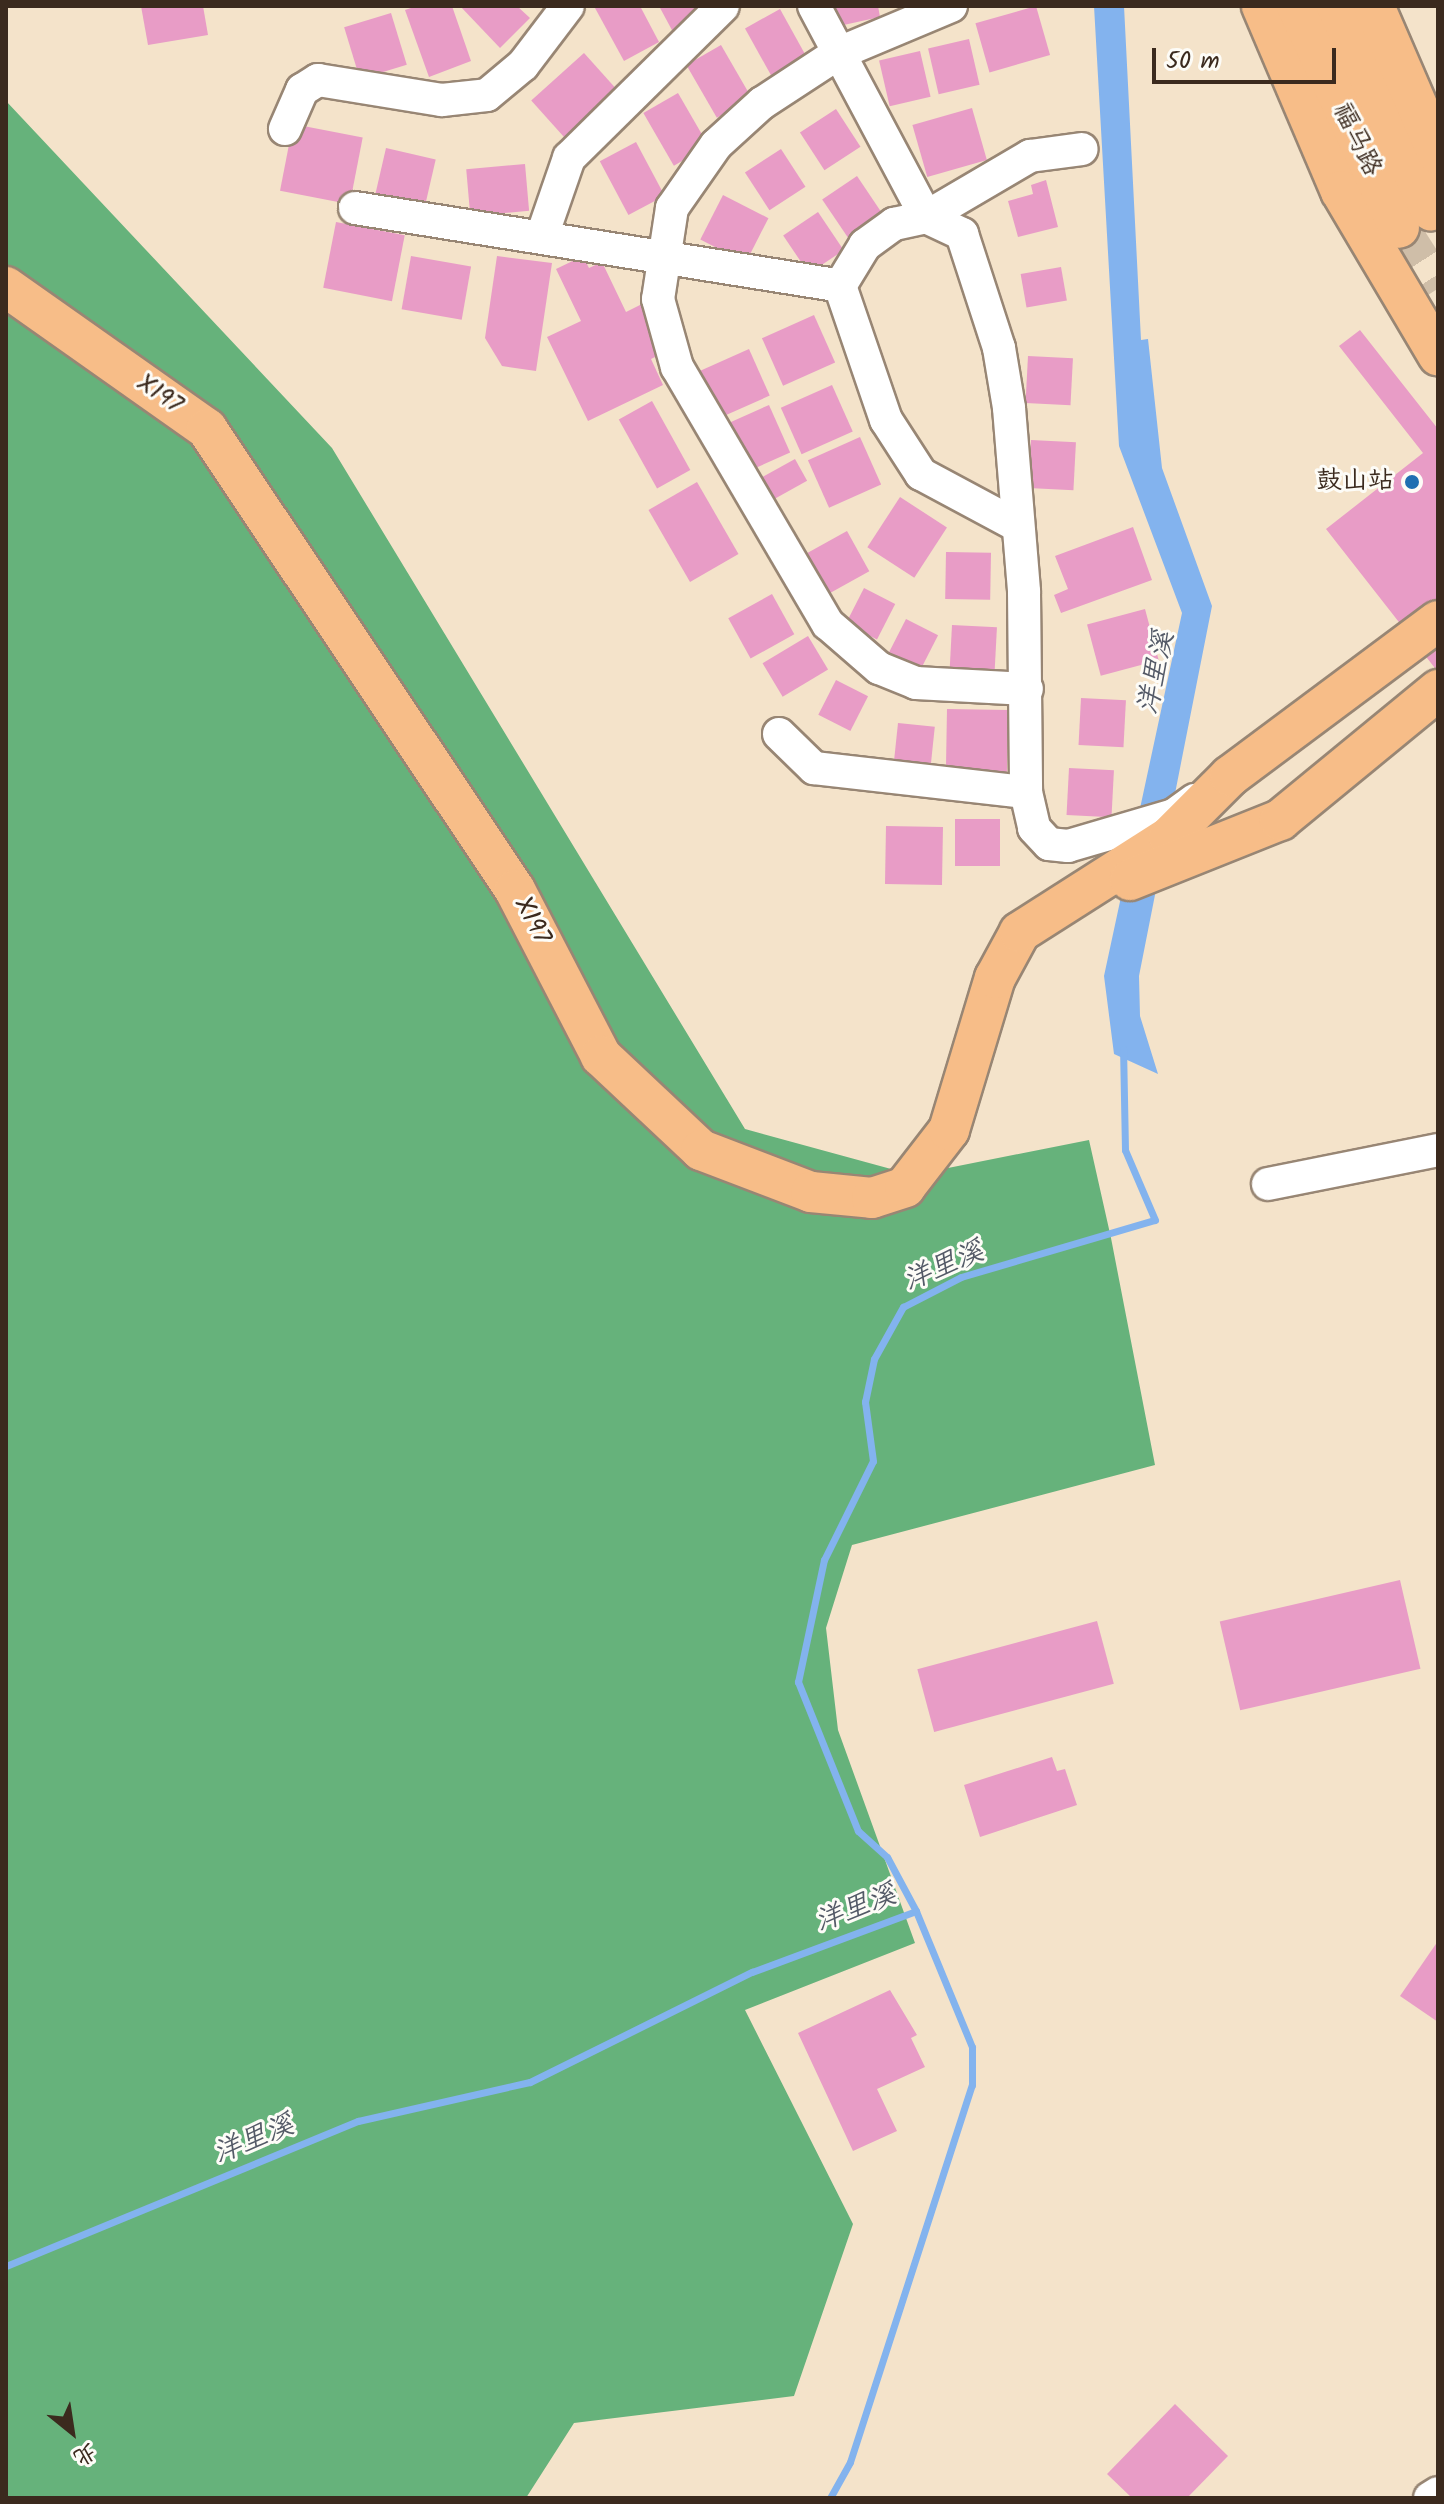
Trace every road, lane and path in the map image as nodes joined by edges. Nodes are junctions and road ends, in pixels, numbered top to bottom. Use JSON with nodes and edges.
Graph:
{"nodes":[{"id":1,"x":568,"y":6,"type":"edge"},
{"id":2,"x":723,"y":6,"type":"edge"},
{"id":3,"x":814,"y":6,"type":"edge"},
{"id":4,"x":951,"y":6,"type":"edge"},
{"id":5,"x":1262,"y":6,"type":"edge"},
{"id":6,"x":1297,"y":6,"type":"edge"},
{"id":7,"x":1337,"y":6,"type":"edge"},
{"id":8,"x":1374,"y":6,"type":"edge"},
{"id":9,"x":837,"y":54,"type":"junction"},
{"id":10,"x":285,"y":129,"type":"dead end"},
{"id":11,"x":1082,"y":149,"type":"dead end"},
{"id":12,"x":1438,"y":154,"type":"edge"},
{"id":13,"x":355,"y":208,"type":"dead end"},
{"id":14,"x":926,"y":217,"type":"junction"},
{"id":15,"x":542,"y":236,"type":"junction"},
{"id":16,"x":661,"y":256,"type":"junction"},
{"id":17,"x":840,"y":286,"type":"junction"},
{"id":18,"x":6,"y":287,"type":"edge"},
{"id":19,"x":1438,"y":355,"type":"edge"},
{"id":20,"x":1018,"y":526,"type":"junction"},
{"id":21,"x":1438,"y":621,"type":"edge"},
{"id":22,"x":1027,"y":689,"type":"junction"},
{"id":23,"x":1438,"y":690,"type":"edge"},
{"id":24,"x":779,"y":734,"type":"dead end"},
{"id":25,"x":1026,"y":792,"type":"junction"},
{"id":26,"x":1168,"y":841,"type":"junction"},
{"id":27,"x":1438,"y":1150,"type":"edge"},
{"id":28,"x":1268,"y":1184,"type":"dead end"},
{"id":29,"x":1438,"y":2493,"type":"edge"},
{"id":30,"x":1430,"y":2498,"type":"edge"}],
"edges":[{"from":1,"to":10,"type":"street"},
{"from":2,"to":15,"type":"street"},
{"from":3,"to":9,"type":"street"},
{"from":4,"to":9,"type":"street"},
{"from":5,"to":19,"type":"main road"},
{"from":6,"to":7,"type":"main road","name":"福马路"},
{"from":8,"to":12,"type":"main road"},
{"from":9,"to":14,"type":"street"},
{"from":9,"to":16,"type":"street"},
{"from":11,"to":14,"type":"street"},
{"from":13,"to":15,"type":"street"},
{"from":14,"to":17,"type":"street"},
{"from":14,"to":20,"type":"street"},
{"from":15,"to":16,"type":"street"},
{"from":16,"to":17,"type":"street"},
{"from":16,"to":22,"type":"street"},
{"from":17,"to":20,"type":"street"},
{"from":18,"to":26,"type":"main road","name":"X197","number":"X197"},
{"from":20,"to":22,"type":"street"},
{"from":21,"to":26,"type":"main road"},
{"from":22,"to":25,"type":"street"},
{"from":23,"to":26,"type":"main road"},
{"from":24,"to":25,"type":"street"},
{"from":25,"to":26,"type":"street"},
{"from":27,"to":28,"type":"street"},
{"from":29,"to":30,"type":"street"}]}
